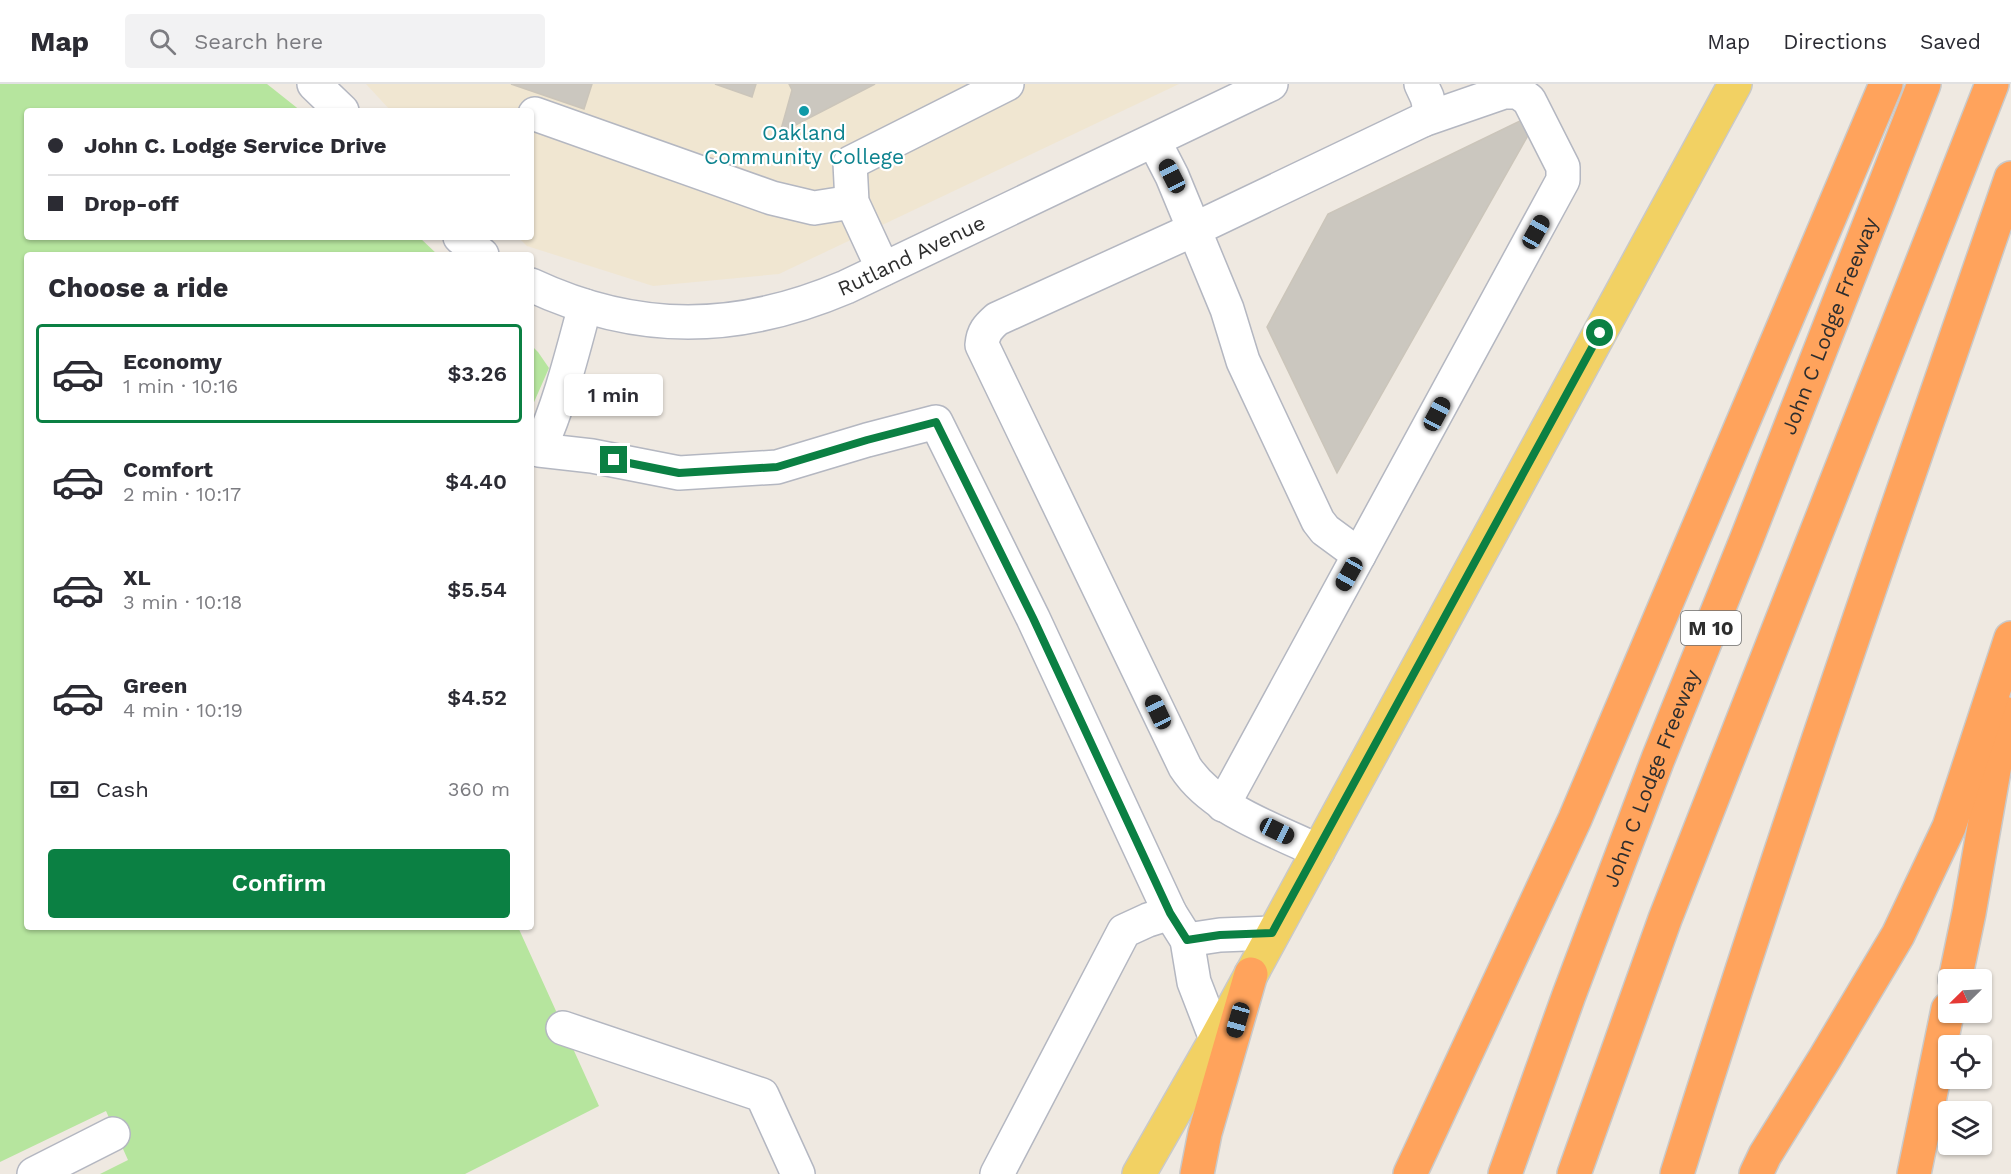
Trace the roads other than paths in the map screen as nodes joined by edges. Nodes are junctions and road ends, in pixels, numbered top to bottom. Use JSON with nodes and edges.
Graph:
{"nodes":[{"id":1,"x":314,"y":84,"type":"edge"},
{"id":2,"x":1007,"y":84,"type":"edge"},
{"id":3,"x":1271,"y":84,"type":"edge"},
{"id":4,"x":1421,"y":84,"type":"edge"},
{"id":5,"x":1735,"y":84,"type":"edge"},
{"id":6,"x":1886,"y":84,"type":"edge"},
{"id":7,"x":1924,"y":84,"type":"edge"},
{"id":8,"x":1992,"y":84,"type":"edge"},
{"id":9,"x":339,"y":108,"type":"edge"},
{"id":10,"x":535,"y":114,"type":"dead end"},
{"id":11,"x":1424,"y":120,"type":"junction"},
{"id":12,"x":1154,"y":141,"type":"junction"},
{"id":13,"x":2011,"y":178,"type":"edge"},
{"id":14,"x":852,"y":202,"type":"junction"},
{"id":15,"x":1195,"y":229,"type":"junction"},
{"id":16,"x":464,"y":240,"type":"edge"},
{"id":17,"x":478,"y":252,"type":"edge"},
{"id":18,"x":883,"y":269,"type":"junction"},
{"id":19,"x":534,"y":286,"type":"edge"},
{"id":20,"x":585,"y":306,"type":"junction"},
{"id":21,"x":1359,"y":555,"type":"junction"},
{"id":22,"x":2011,"y":638,"type":"edge"},
{"id":23,"x":2011,"y":673,"type":"edge"},
{"id":24,"x":1222,"y":805,"type":"junction"},
{"id":25,"x":1318,"y":851,"type":"junction"},
{"id":26,"x":1170,"y":913,"type":"junction"},
{"id":27,"x":1272,"y":933,"type":"junction"},
{"id":28,"x":1187,"y":940,"type":"junction"},
{"id":29,"x":1957,"y":969,"type":"edge"},
{"id":30,"x":1251,"y":974,"type":"junction"},
{"id":31,"x":1945,"y":1023,"type":"edge"},
{"id":32,"x":563,"y":1028,"type":"dead end"},
{"id":33,"x":1216,"y":1039,"type":"junction"},
{"id":34,"x":113,"y":1134,"type":"dead end"},
{"id":35,"x":34,"y":1174,"type":"edge"},
{"id":36,"x":798,"y":1174,"type":"edge"},
{"id":37,"x":997,"y":1174,"type":"edge"},
{"id":38,"x":1139,"y":1174,"type":"edge"},
{"id":39,"x":1197,"y":1174,"type":"edge"},
{"id":40,"x":1410,"y":1174,"type":"edge"},
{"id":41,"x":1504,"y":1174,"type":"edge"},
{"id":42,"x":1574,"y":1174,"type":"edge"},
{"id":43,"x":1677,"y":1174,"type":"edge"},
{"id":44,"x":1756,"y":1174,"type":"edge"},
{"id":45,"x":1914,"y":1174,"type":"edge"}],
"edges":[{"from":1,"to":9,"type":"street"},
{"from":2,"to":14,"type":"street"},
{"from":3,"to":12,"type":"street","name":"Rutland Avenue"},
{"from":4,"to":11,"type":"street"},
{"from":5,"to":25,"type":"main road"},
{"from":6,"to":40,"type":"highway"},
{"from":7,"to":41,"type":"highway","name":"John C Lodge Freeway","number":"M 10"},
{"from":8,"to":42,"type":"highway","number":"M 10"},
{"from":10,"to":14,"type":"street"},
{"from":11,"to":15,"type":"street"},
{"from":11,"to":21,"type":"street"},
{"from":12,"to":15,"type":"street"},
{"from":12,"to":18,"type":"street","name":"Rutland Avenue"},
{"from":13,"to":43,"type":"highway"},
{"from":14,"to":18,"type":"street"},
{"from":15,"to":21,"type":"street"},
{"from":15,"to":24,"type":"street"},
{"from":16,"to":17,"type":"street"},
{"from":18,"to":20,"type":"street","name":"Rutland Avenue"},
{"from":19,"to":20,"type":"street","name":"Rutland Avenue"},
{"from":20,"to":26,"type":"street"},
{"from":21,"to":24,"type":"street"},
{"from":22,"to":44,"type":"highway"},
{"from":23,"to":29,"type":"highway"},
{"from":24,"to":25,"type":"street"},
{"from":25,"to":27,"type":"main road"},
{"from":26,"to":28,"type":"street"},
{"from":26,"to":37,"type":"street"},
{"from":27,"to":28,"type":"street"},
{"from":27,"to":30,"type":"main road"},
{"from":28,"to":33,"type":"street"},
{"from":30,"to":33,"type":"main road"},
{"from":30,"to":39,"type":"highway"},
{"from":31,"to":45,"type":"highway"},
{"from":32,"to":36,"type":"street"},
{"from":33,"to":38,"type":"main road"},
{"from":34,"to":35,"type":"street"}]}
